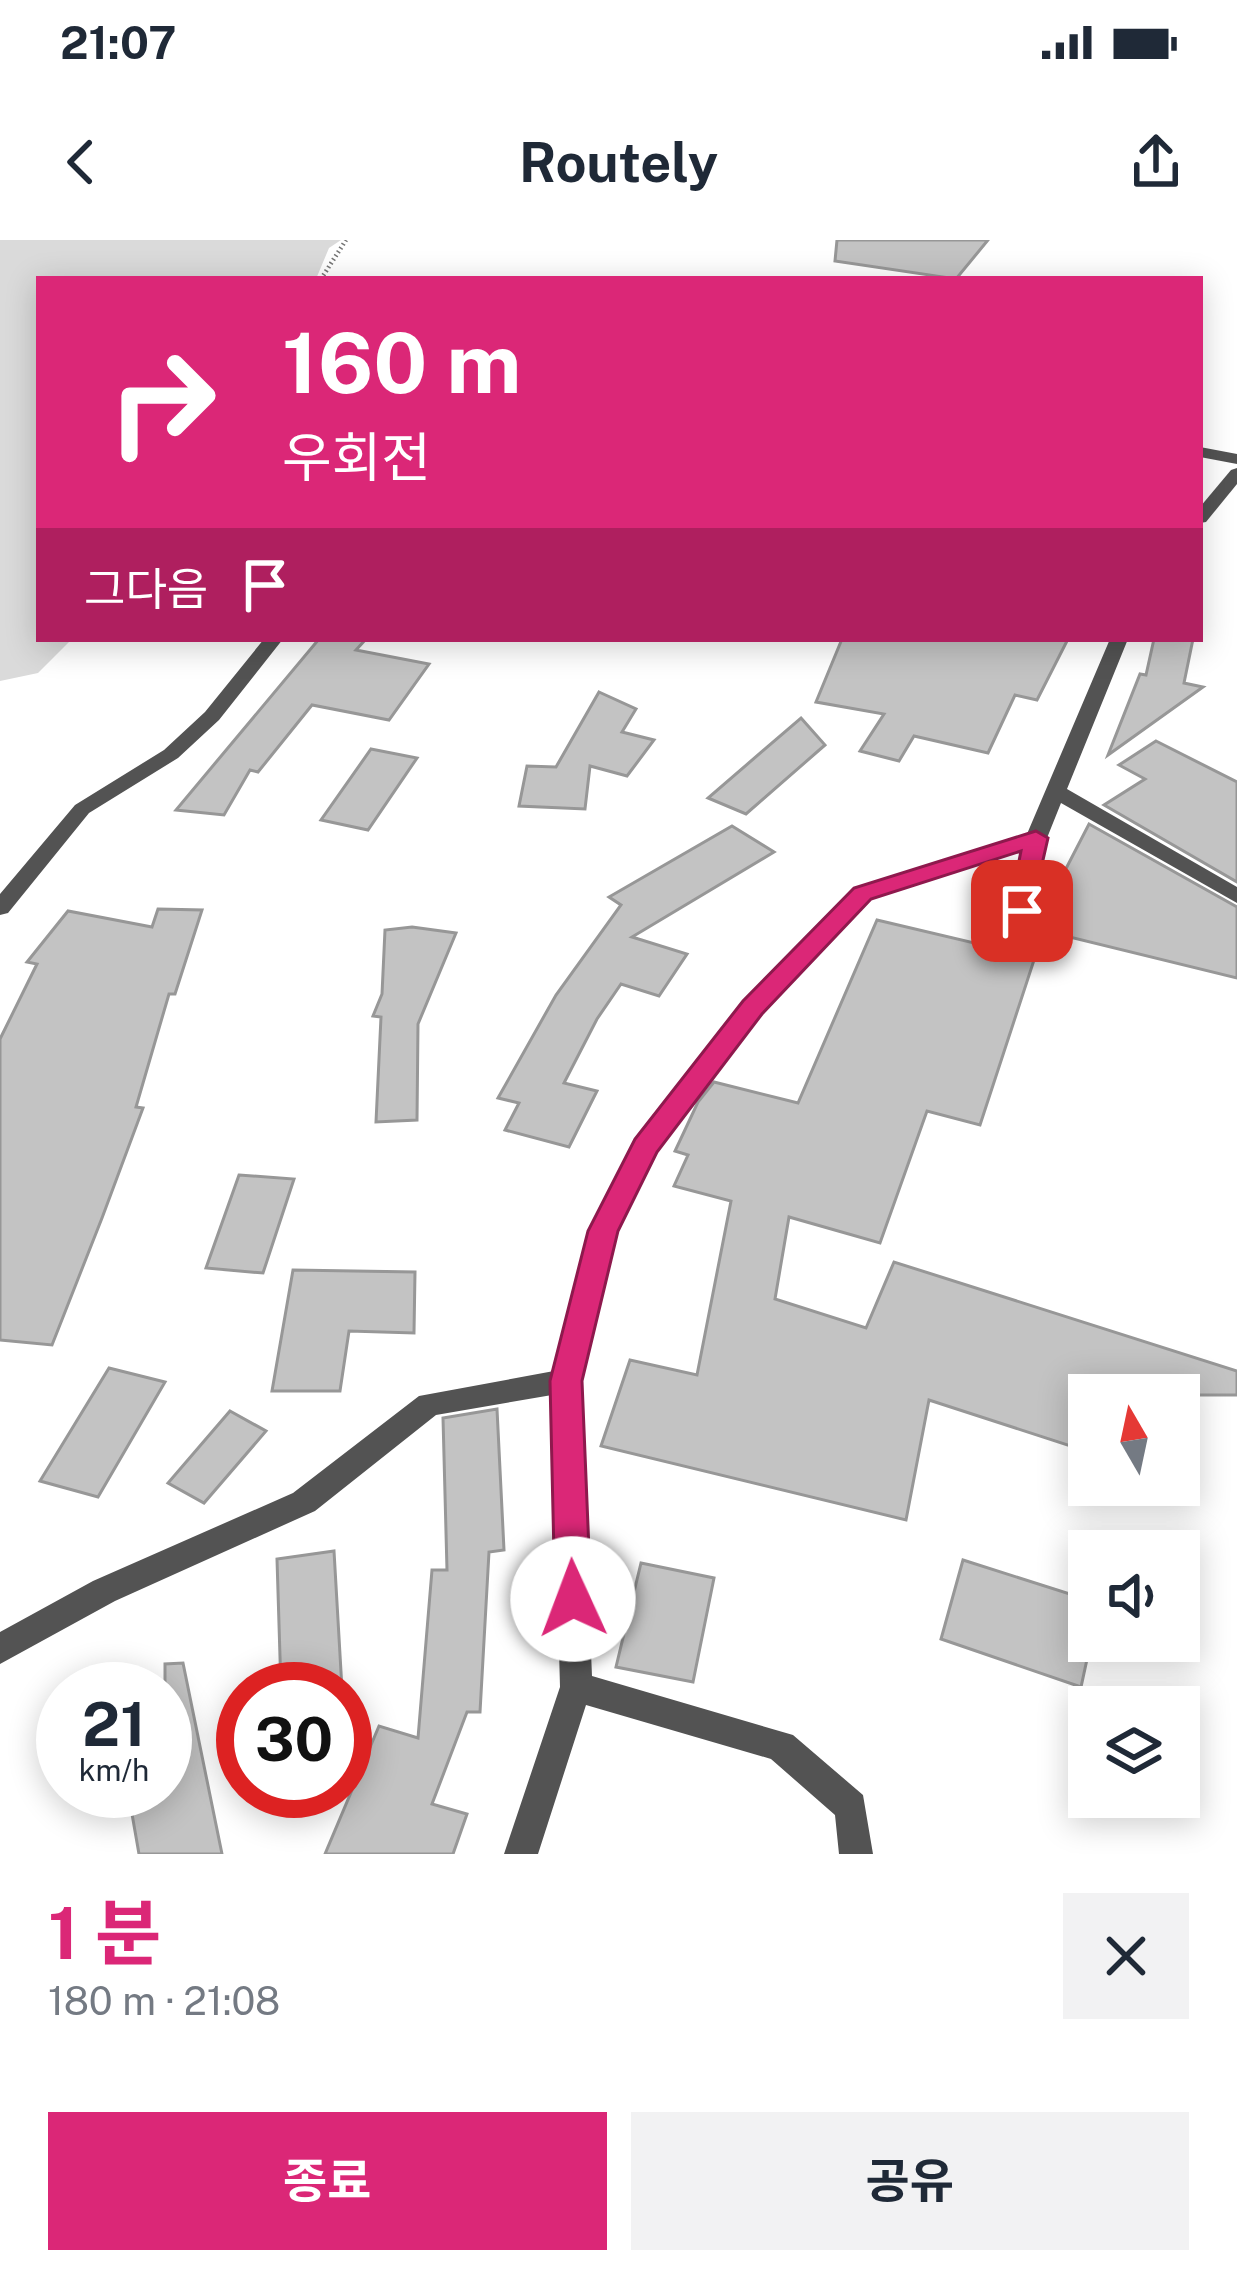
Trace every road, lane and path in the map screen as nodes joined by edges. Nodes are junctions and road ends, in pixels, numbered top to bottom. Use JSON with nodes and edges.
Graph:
{"nodes":[{"id":1,"x":346,"y":240,"type":"edge"},
{"id":2,"x":323,"y":276,"type":"edge"},
{"id":3,"x":1203,"y":453,"type":"edge"},
{"id":4,"x":1237,"y":459,"type":"edge"},
{"id":5,"x":1237,"y":473,"type":"edge"},
{"id":6,"x":1203,"y":514,"type":"edge"},
{"id":7,"x":272,"y":642,"type":"edge"},
{"id":8,"x":1118,"y":642,"type":"edge"},
{"id":9,"x":1057,"y":792,"type":"junction"},
{"id":10,"x":1036,"y":838,"type":"junction"},
{"id":11,"x":1237,"y":896,"type":"edge"},
{"id":12,"x":0,"y":908,"type":"edge"},
{"id":13,"x":1015,"y":947,"type":"dead end"},
{"id":14,"x":566,"y":1381,"type":"junction"},
{"id":15,"x":0,"y":1649,"type":"edge"},
{"id":16,"x":576,"y":1687,"type":"junction"},
{"id":17,"x":521,"y":1854,"type":"edge"},
{"id":18,"x":856,"y":1854,"type":"edge"}],
"edges":[{"from":1,"to":2,"type":"path"},
{"from":3,"to":4,"type":"street"},
{"from":5,"to":6,"type":"street"},
{"from":7,"to":12,"type":"street"},
{"from":8,"to":9,"type":"street"},
{"from":9,"to":10,"type":"street"},
{"from":9,"to":11,"type":"street"},
{"from":10,"to":13,"type":"street"},
{"from":10,"to":14,"type":"street"},
{"from":14,"to":15,"type":"street"},
{"from":14,"to":16,"type":"street"},
{"from":16,"to":17,"type":"street"},
{"from":16,"to":18,"type":"street"}]}
